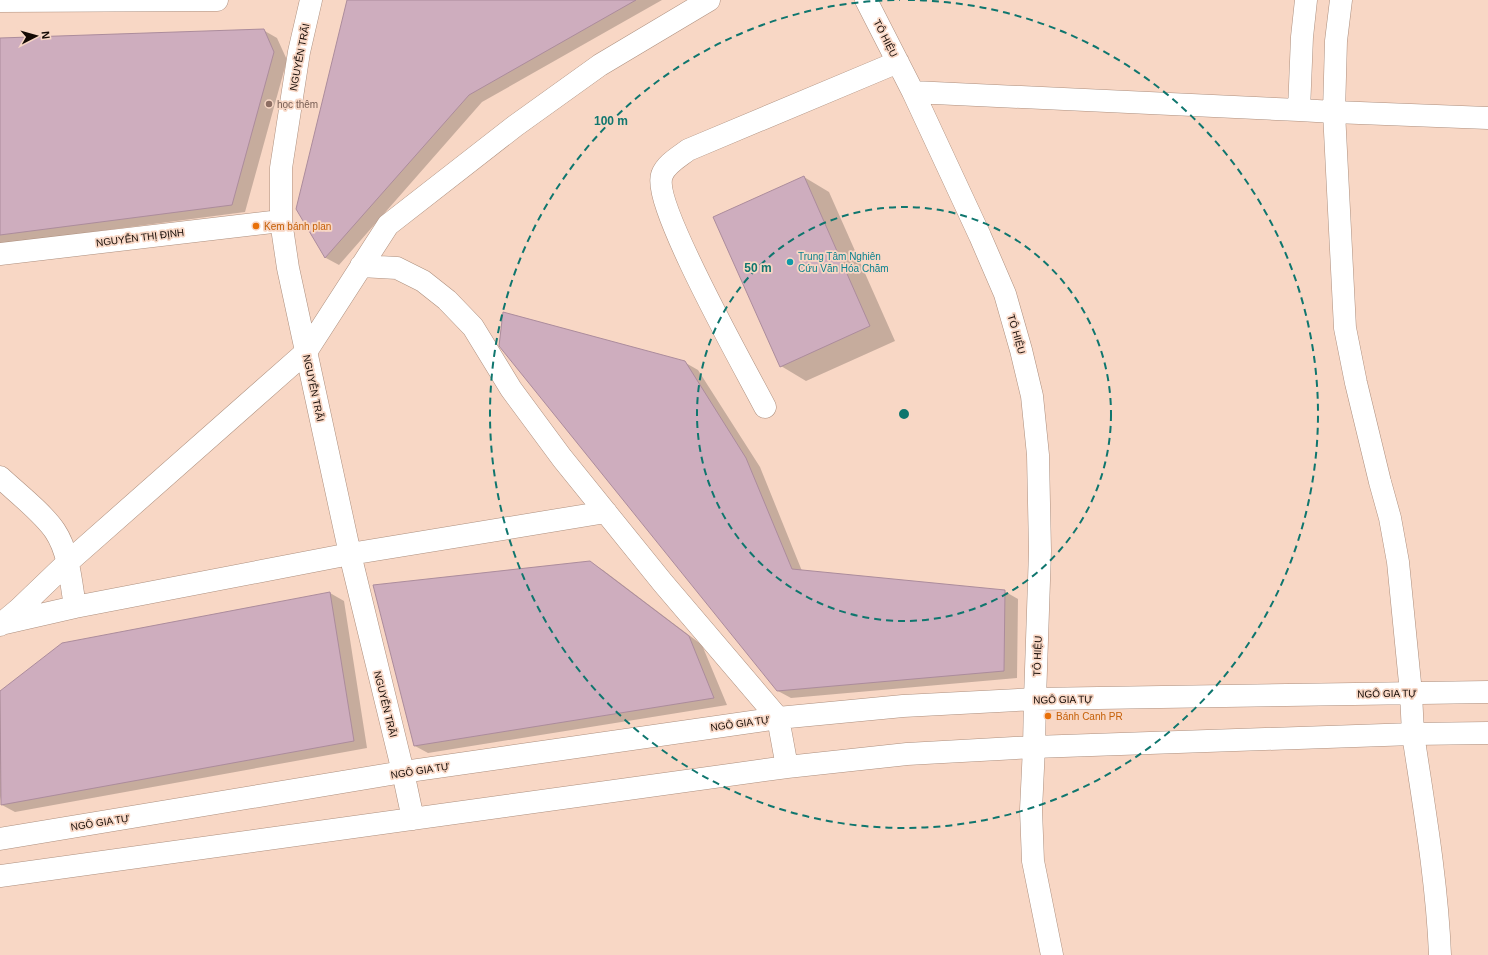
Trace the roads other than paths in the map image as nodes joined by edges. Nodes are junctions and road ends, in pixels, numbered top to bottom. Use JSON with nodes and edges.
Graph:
{"nodes":[{"id":1,"x":217,"y":0,"type":"edge"},
{"id":2,"x":311,"y":0,"type":"edge"},
{"id":3,"x":709,"y":0,"type":"edge"},
{"id":4,"x":866,"y":0,"type":"edge"},
{"id":5,"x":1306,"y":0,"type":"edge"},
{"id":6,"x":1341,"y":0,"type":"edge"},
{"id":7,"x":0,"y":1,"type":"edge"},
{"id":8,"x":1302,"y":37,"type":"junction"},
{"id":9,"x":1336,"y":41,"type":"junction"},
{"id":10,"x":898,"y":62,"type":"junction"},
{"id":11,"x":913,"y":92,"type":"junction"},
{"id":12,"x":1299,"y":110,"type":"junction"},
{"id":13,"x":1334,"y":112,"type":"junction"},
{"id":14,"x":1488,"y":118,"type":"edge"},
{"id":15,"x":281,"y":221,"type":"junction"},
{"id":16,"x":0,"y":254,"type":"edge"},
{"id":17,"x":361,"y":266,"type":"junction"},
{"id":18,"x":306,"y":352,"type":"junction"},
{"id":19,"x":765,"y":407,"type":"dead end"},
{"id":20,"x":0,"y":477,"type":"edge"},
{"id":21,"x":606,"y":512,"type":"junction"},
{"id":22,"x":350,"y":554,"type":"junction"},
{"id":23,"x":67,"y":563,"type":"junction"},
{"id":24,"x":75,"y":607,"type":"junction"},
{"id":25,"x":1,"y":624,"type":"edge"},
{"id":26,"x":1488,"y":692,"type":"edge"},
{"id":27,"x":1411,"y":693,"type":"junction"},
{"id":28,"x":1036,"y":699,"type":"junction"},
{"id":29,"x":778,"y":718,"type":"junction"},
{"id":30,"x":1488,"y":733,"type":"edge"},
{"id":31,"x":1413,"y":734,"type":"junction"},
{"id":32,"x":1034,"y":747,"type":"junction"},
{"id":33,"x":787,"y":767,"type":"junction"},
{"id":34,"x":403,"y":772,"type":"junction"},
{"id":35,"x":413,"y":819,"type":"junction"},
{"id":36,"x":0,"y":839,"type":"edge"},
{"id":37,"x":0,"y":876,"type":"edge"},
{"id":38,"x":1052,"y":955,"type":"edge"},
{"id":39,"x":1440,"y":955,"type":"edge"}],
"edges":[{"from":1,"to":7,"type":"street"},
{"from":2,"to":15,"type":"street","name":"NGUYỄN TRÃI"},
{"from":3,"to":17,"type":"street"},
{"from":4,"to":10,"type":"street","name":"TÔ HIỆU"},
{"from":5,"to":8,"type":"street"},
{"from":6,"to":9,"type":"street"},
{"from":8,"to":9,"type":"street"},
{"from":8,"to":12,"type":"street"},
{"from":9,"to":13,"type":"street"},
{"from":10,"to":11,"type":"street","name":"TÔ HIỆU"},
{"from":10,"to":19,"type":"street"},
{"from":11,"to":12,"type":"street"},
{"from":11,"to":28,"type":"street","name":"TÔ HIỆU"},
{"from":12,"to":13,"type":"street"},
{"from":13,"to":14,"type":"street"},
{"from":13,"to":27,"type":"street"},
{"from":15,"to":16,"type":"street","name":"NGUYỄN THỊ ĐỊNH"},
{"from":15,"to":18,"type":"street","name":"NGUYỄN TRÃI"},
{"from":17,"to":18,"type":"street"},
{"from":17,"to":21,"type":"street"},
{"from":18,"to":22,"type":"street","name":"NGUYỄN TRÃI"},
{"from":18,"to":23,"type":"street"},
{"from":20,"to":23,"type":"street"},
{"from":21,"to":22,"type":"street"},
{"from":21,"to":29,"type":"street"},
{"from":22,"to":24,"type":"street"},
{"from":22,"to":34,"type":"street","name":"NGUYỄN TRÃI"},
{"from":23,"to":24,"type":"street"},
{"from":23,"to":25,"type":"street"},
{"from":24,"to":25,"type":"street"},
{"from":26,"to":27,"type":"street","name":"NGÔ GIA TỰ"},
{"from":27,"to":28,"type":"street","name":"NGÔ GIA TỰ"},
{"from":27,"to":31,"type":"street"},
{"from":28,"to":29,"type":"street","name":"NGÔ GIA TỰ"},
{"from":28,"to":32,"type":"street","name":"TÔ HIỆU"},
{"from":29,"to":33,"type":"street"},
{"from":29,"to":34,"type":"street","name":"NGÔ GIA TỰ"},
{"from":30,"to":31,"type":"street"},
{"from":31,"to":32,"type":"street"},
{"from":31,"to":39,"type":"street"},
{"from":32,"to":33,"type":"street"},
{"from":32,"to":38,"type":"street","name":"TÔ HIỆU"},
{"from":33,"to":35,"type":"street"},
{"from":34,"to":35,"type":"street","name":"NGUYỄN TRÃI"},
{"from":34,"to":36,"type":"street","name":"NGÔ GIA TỰ"},
{"from":35,"to":37,"type":"street"}]}
